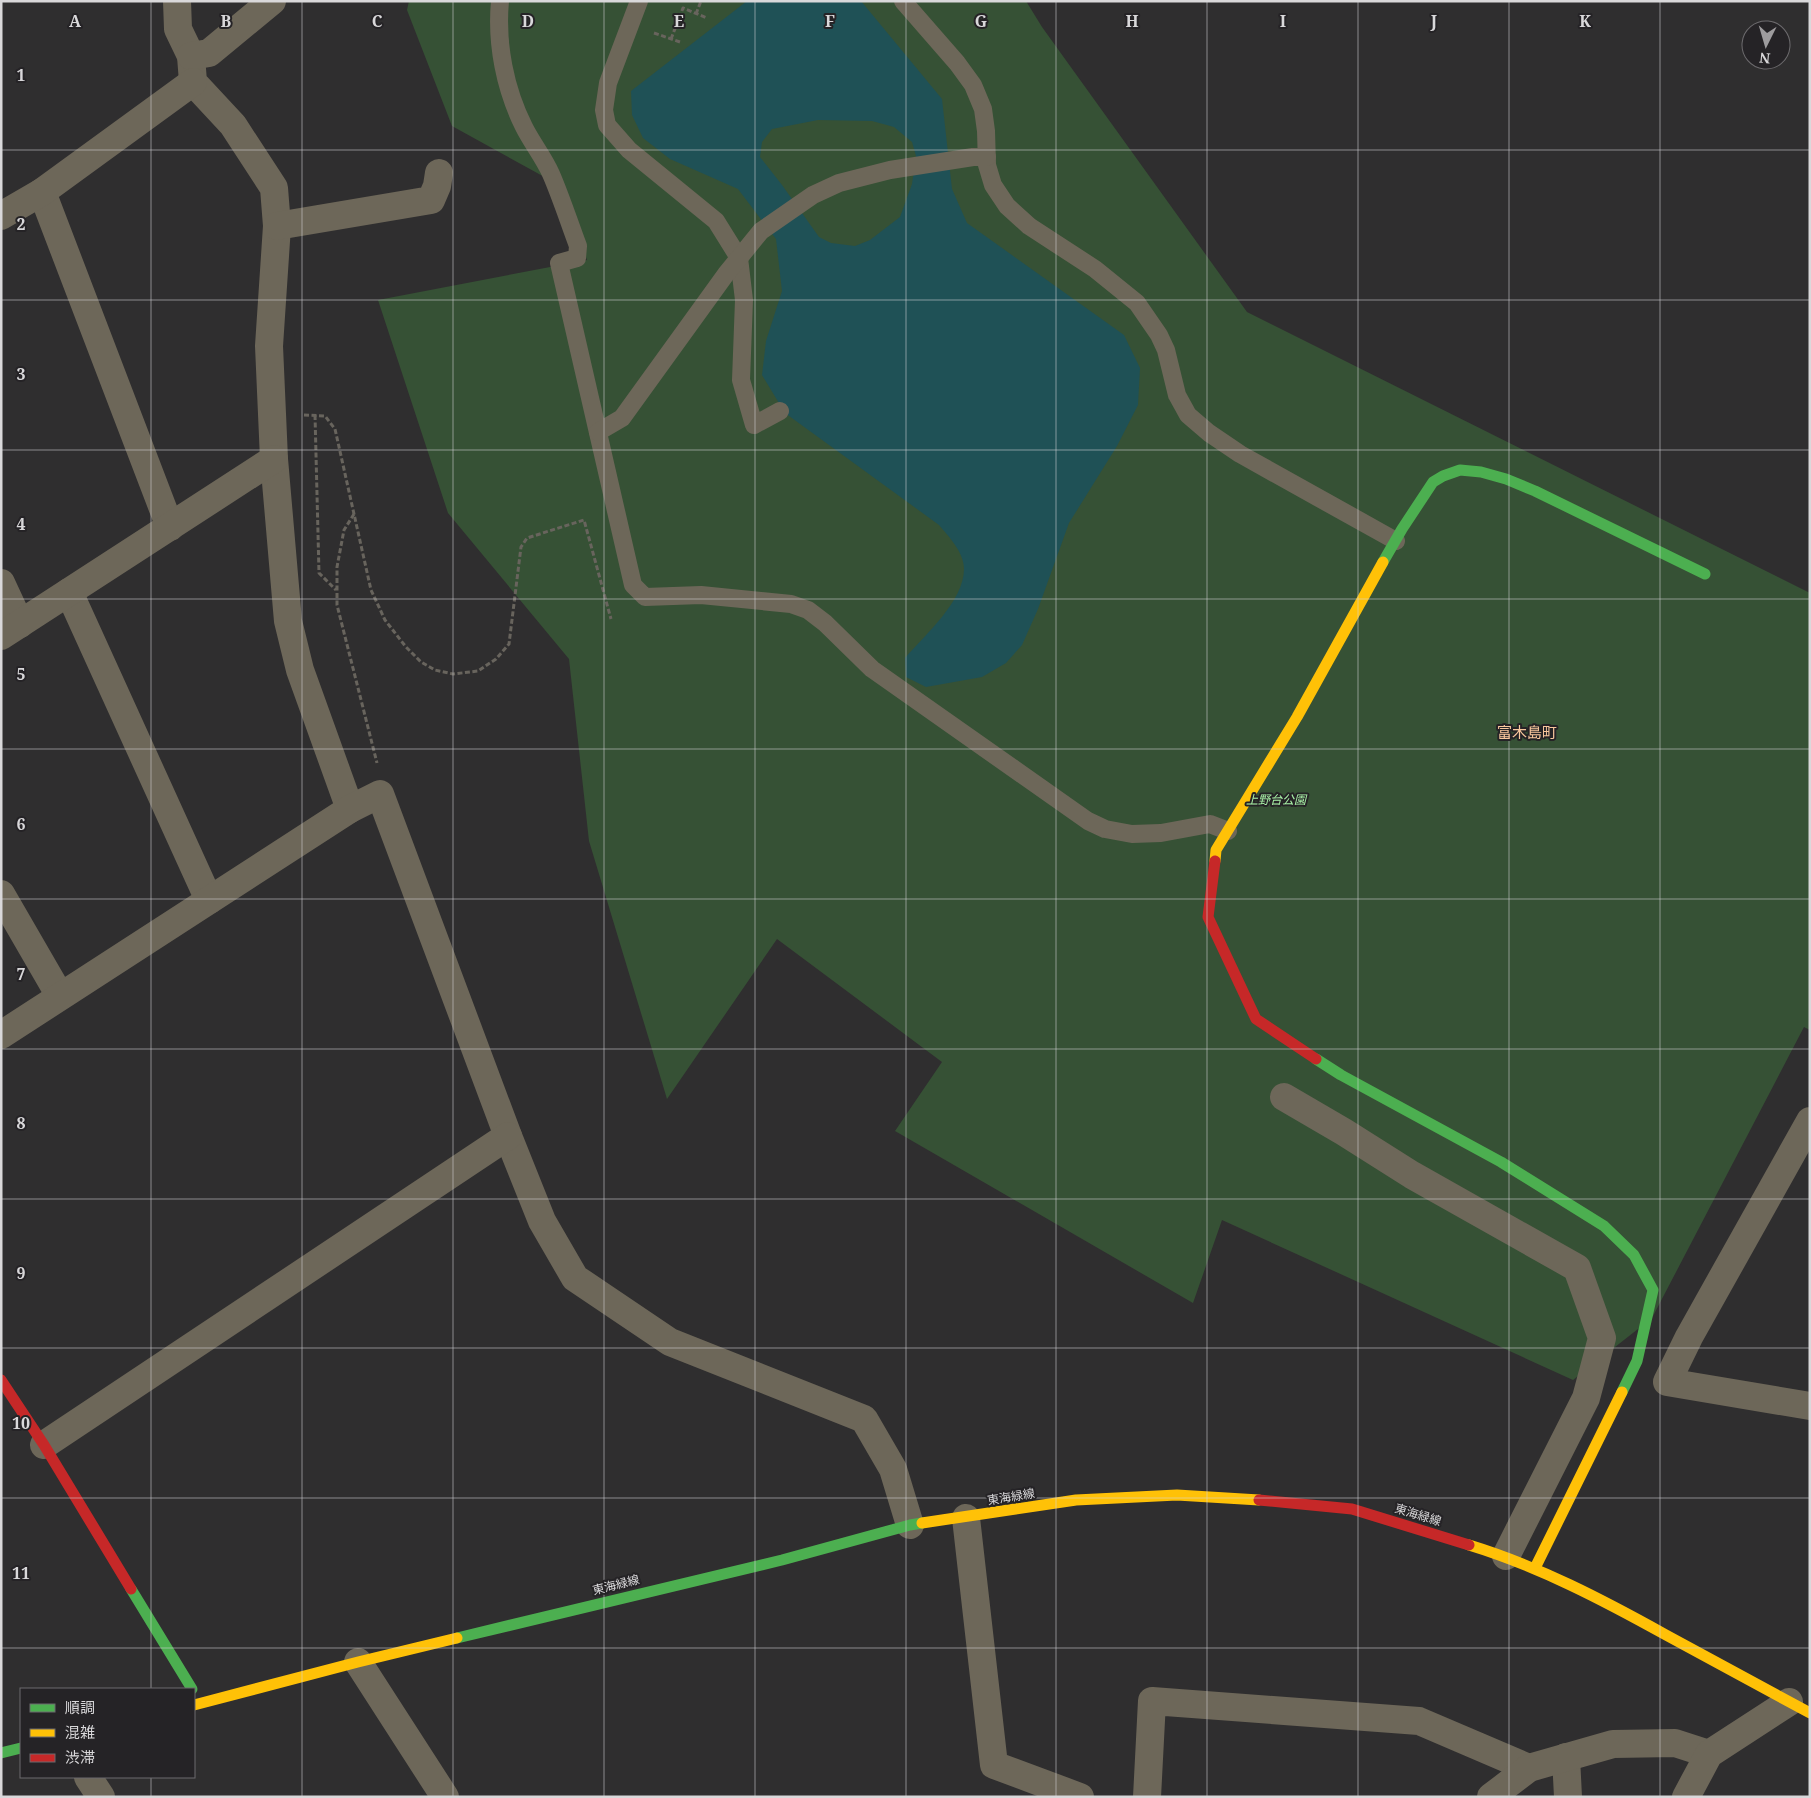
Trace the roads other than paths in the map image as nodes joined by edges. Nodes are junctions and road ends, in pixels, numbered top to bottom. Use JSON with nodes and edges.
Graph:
{"nodes":[{"id":1,"x":177,"y":1,"type":"edge"},
{"id":2,"x":272,"y":1,"type":"edge"},
{"id":3,"x":500,"y":1,"type":"edge"},
{"id":4,"x":639,"y":1,"type":"edge"},
{"id":5,"x":903,"y":1,"type":"edge"},
{"id":6,"x":192,"y":69,"type":"junction"},
{"id":7,"x":980,"y":157,"type":"junction"},
{"id":8,"x":438,"y":173,"type":"dead end"},
{"id":9,"x":42,"y":192,"type":"junction"},
{"id":10,"x":1,"y":216,"type":"edge"},
{"id":11,"x":277,"y":226,"type":"junction"},
{"id":12,"x":739,"y":258,"type":"junction"},
{"id":13,"x":780,"y":411,"type":"dead end"},
{"id":14,"x":598,"y":432,"type":"junction"},
{"id":15,"x":274,"y":459,"type":"junction"},
{"id":16,"x":170,"y":527,"type":"junction"},
{"id":17,"x":1396,"y":541,"type":"junction"},
{"id":18,"x":1704,"y":574,"type":"dead end"},
{"id":19,"x":1,"y":583,"type":"edge"},
{"id":20,"x":70,"y":592,"type":"junction"},
{"id":21,"x":11,"y":630,"type":"edge"},
{"id":22,"x":350,"y":809,"type":"junction"},
{"id":23,"x":1228,"y":831,"type":"junction"},
{"id":24,"x":1,"y":894,"type":"edge"},
{"id":25,"x":209,"y":900,"type":"junction"},
{"id":26,"x":60,"y":996,"type":"junction"},
{"id":27,"x":1,"y":1035,"type":"edge"},
{"id":28,"x":1284,"y":1098,"type":"dead end"},
{"id":29,"x":1810,"y":1121,"type":"edge"},
{"id":30,"x":508,"y":1136,"type":"junction"},
{"id":31,"x":1,"y":1380,"type":"edge"},
{"id":32,"x":1810,"y":1406,"type":"edge"},
{"id":33,"x":44,"y":1445,"type":"junction"},
{"id":34,"x":966,"y":1518,"type":"junction"},
{"id":35,"x":910,"y":1525,"type":"junction"},
{"id":36,"x":1506,"y":1556,"type":"junction"},
{"id":37,"x":1535,"y":1568,"type":"junction"},
{"id":38,"x":358,"y":1662,"type":"junction"},
{"id":39,"x":191,"y":1688,"type":"edge"},
{"id":40,"x":197,"y":1704,"type":"edge"},
{"id":41,"x":1800,"y":1707,"type":"edge"},
{"id":42,"x":20,"y":1748,"type":"edge"},
{"id":43,"x":1,"y":1753,"type":"edge"},
{"id":44,"x":1709,"y":1754,"type":"junction"},
{"id":45,"x":1566,"y":1757,"type":"junction"},
{"id":46,"x":1529,"y":1768,"type":"junction"},
{"id":47,"x":89,"y":1778,"type":"edge"},
{"id":48,"x":101,"y":1797,"type":"edge"},
{"id":49,"x":445,"y":1797,"type":"edge"},
{"id":50,"x":1080,"y":1797,"type":"edge"},
{"id":51,"x":1147,"y":1797,"type":"edge"},
{"id":52,"x":1491,"y":1797,"type":"edge"},
{"id":53,"x":1568,"y":1797,"type":"edge"},
{"id":54,"x":1686,"y":1797,"type":"edge"}],
"edges":[{"from":1,"to":6,"type":"street"},
{"from":2,"to":6,"type":"street"},
{"from":3,"to":14,"type":"lane"},
{"from":4,"to":12,"type":"lane"},
{"from":5,"to":7,"type":"lane"},
{"from":6,"to":9,"type":"street"},
{"from":6,"to":11,"type":"street"},
{"from":7,"to":12,"type":"lane"},
{"from":7,"to":17,"type":"lane"},
{"from":8,"to":11,"type":"street"},
{"from":9,"to":10,"type":"street"},
{"from":9,"to":16,"type":"street"},
{"from":11,"to":15,"type":"street"},
{"from":12,"to":13,"type":"lane"},
{"from":12,"to":14,"type":"lane"},
{"from":14,"to":23,"type":"lane"},
{"from":15,"to":16,"type":"street"},
{"from":15,"to":22,"type":"street"},
{"from":16,"to":20,"type":"street"},
{"from":17,"to":18,"type":"street"},
{"from":17,"to":23,"type":"street"},
{"from":19,"to":21,"type":"street"},
{"from":20,"to":21,"type":"street"},
{"from":20,"to":25,"type":"street"},
{"from":22,"to":25,"type":"street"},
{"from":22,"to":30,"type":"street"},
{"from":23,"to":37,"type":"street"},
{"from":24,"to":26,"type":"street"},
{"from":25,"to":26,"type":"street"},
{"from":26,"to":27,"type":"street"},
{"from":28,"to":36,"type":"street"},
{"from":29,"to":32,"type":"street"},
{"from":30,"to":33,"type":"street"},
{"from":30,"to":35,"type":"street"},
{"from":31,"to":33,"type":"street"},
{"from":33,"to":39,"type":"street"},
{"from":34,"to":35,"type":"street","name":"東海緑線"},
{"from":34,"to":36,"type":"street","name":"東海緑線"},
{"from":34,"to":50,"type":"street"},
{"from":35,"to":38,"type":"street","name":"東海緑線"},
{"from":36,"to":37,"type":"street","name":"東海緑線"},
{"from":37,"to":41,"type":"street","name":"東海緑線"},
{"from":38,"to":40,"type":"street","name":"東海緑線"},
{"from":38,"to":49,"type":"street"},
{"from":41,"to":44,"type":"street"},
{"from":42,"to":43,"type":"street"},
{"from":44,"to":45,"type":"street"},
{"from":44,"to":54,"type":"street"},
{"from":45,"to":46,"type":"street"},
{"from":45,"to":53,"type":"street"},
{"from":46,"to":51,"type":"street"},
{"from":46,"to":52,"type":"street"},
{"from":47,"to":48,"type":"street"}]}
